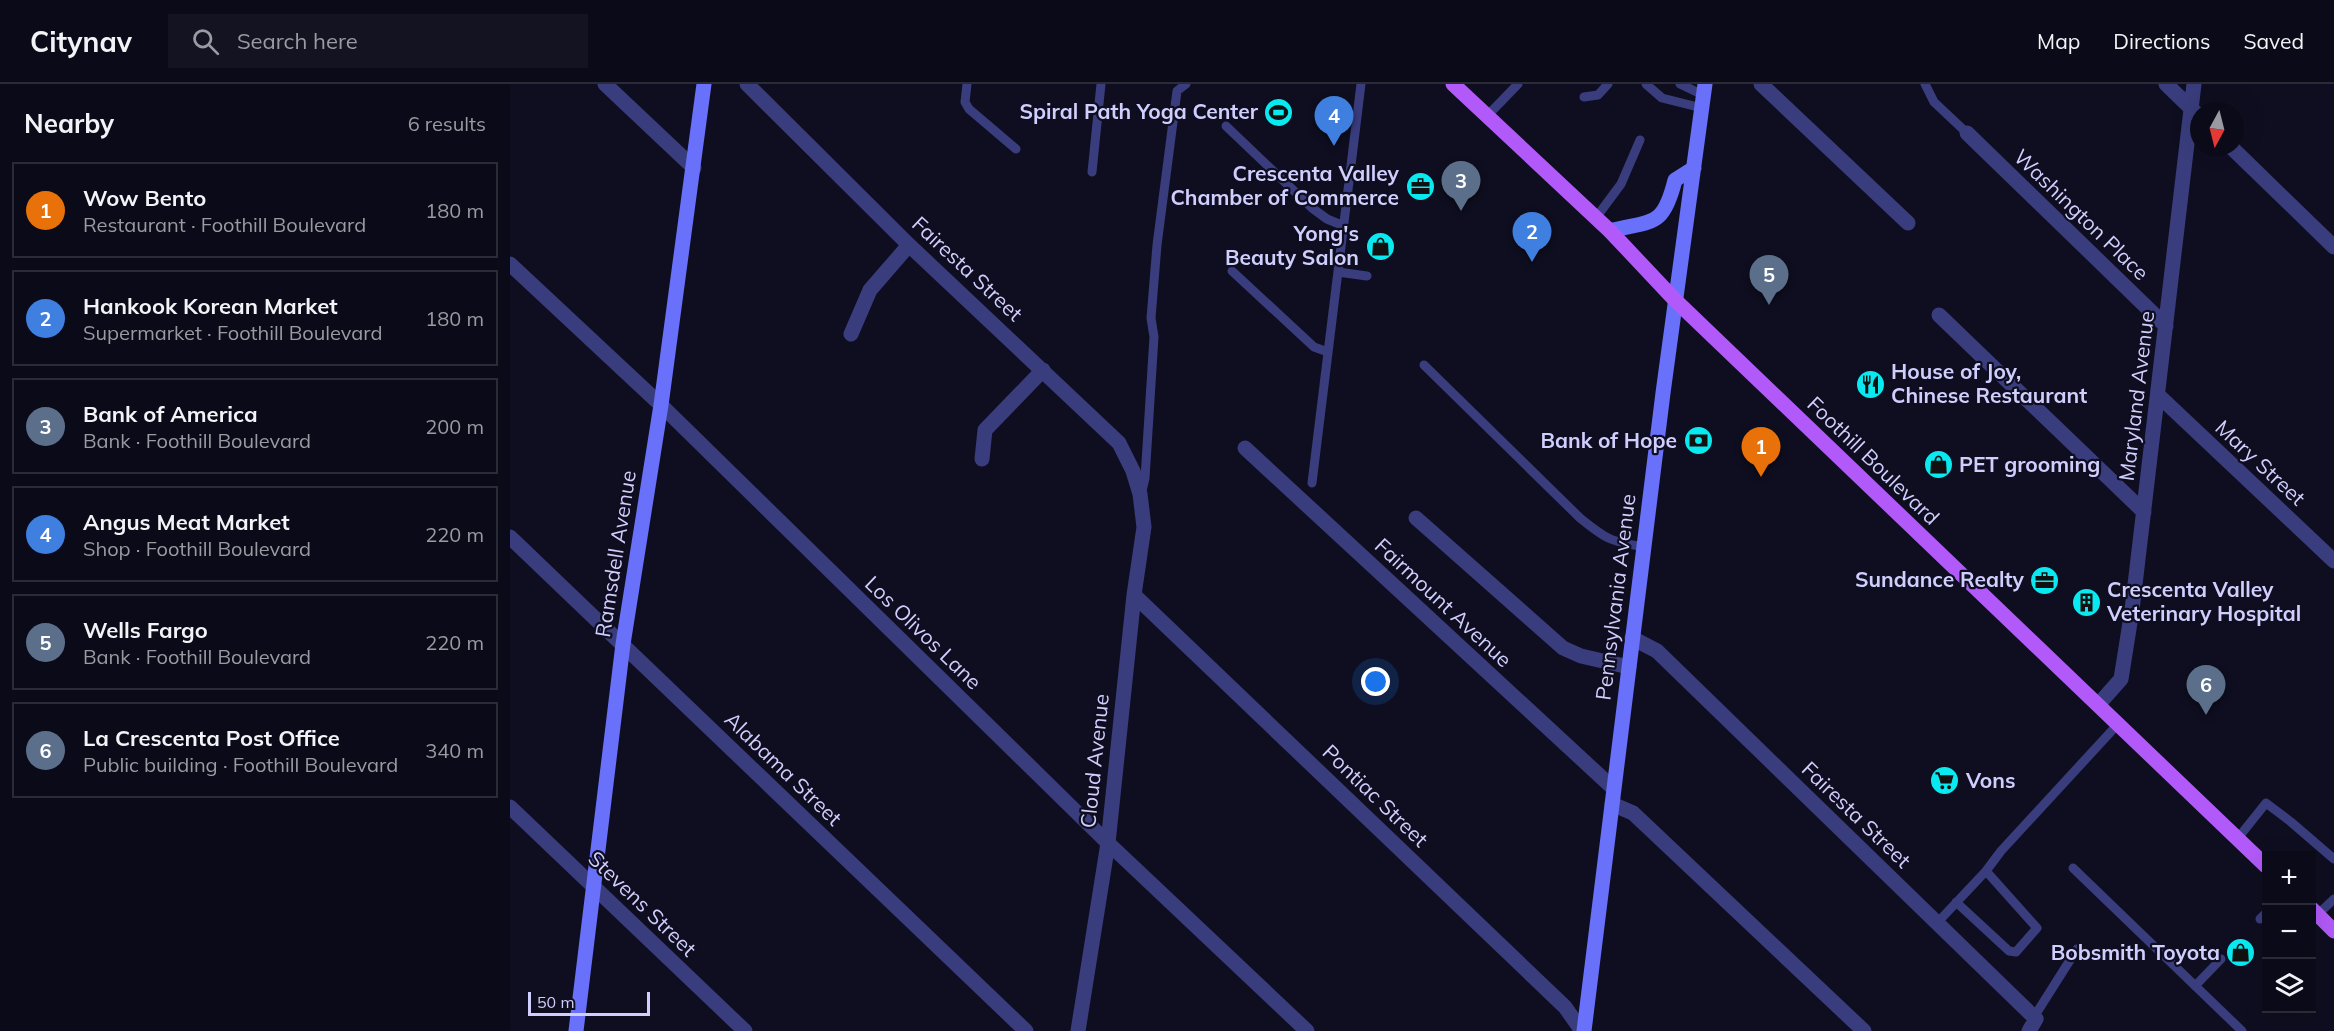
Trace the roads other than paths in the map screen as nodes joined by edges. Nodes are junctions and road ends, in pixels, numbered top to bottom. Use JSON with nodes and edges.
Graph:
{"nodes":[{"id":1,"x":605,"y":84,"type":"edge"},
{"id":2,"x":704,"y":84,"type":"edge"},
{"id":3,"x":747,"y":84,"type":"edge"},
{"id":4,"x":967,"y":84,"type":"edge"},
{"id":5,"x":1101,"y":84,"type":"edge"},
{"id":6,"x":1186,"y":84,"type":"edge"},
{"id":7,"x":1361,"y":84,"type":"edge"},
{"id":8,"x":1453,"y":84,"type":"edge"},
{"id":9,"x":1518,"y":84,"type":"edge"},
{"id":10,"x":1608,"y":84,"type":"edge"},
{"id":11,"x":1646,"y":84,"type":"edge"},
{"id":12,"x":1680,"y":84,"type":"edge"},
{"id":13,"x":1761,"y":84,"type":"edge"},
{"id":14,"x":1925,"y":84,"type":"edge"},
{"id":15,"x":2166,"y":84,"type":"edge"},
{"id":16,"x":2194,"y":84,"type":"edge"},
{"id":17,"x":1703,"y":96,"type":"edge"},
{"id":18,"x":1584,"y":97,"type":"dead end"},
{"id":19,"x":2195,"y":102,"type":"edge"},
{"id":20,"x":2190,"y":107,"type":"edge"},
{"id":21,"x":1487,"y":116,"type":"junction"},
{"id":22,"x":1226,"y":126,"type":"dead end"},
{"id":23,"x":1966,"y":133,"type":"joint"},
{"id":24,"x":1640,"y":140,"type":"dead end"},
{"id":25,"x":1016,"y":149,"type":"dead end"},
{"id":26,"x":2190,"y":149,"type":"edge"},
{"id":27,"x":2240,"y":156,"type":"edge"},
{"id":28,"x":694,"y":168,"type":"junction"},
{"id":29,"x":1694,"y":168,"type":"junction"},
{"id":30,"x":1092,"y":172,"type":"dead end"},
{"id":31,"x":1596,"y":219,"type":"junction"},
{"id":32,"x":1908,"y":223,"type":"dead end"},
{"id":33,"x":1344,"y":226,"type":"junction"},
{"id":34,"x":1610,"y":231,"type":"junction"},
{"id":35,"x":909,"y":244,"type":"junction"},
{"id":36,"x":2334,"y":247,"type":"edge"},
{"id":37,"x":510,"y":264,"type":"edge"},
{"id":38,"x":1232,"y":271,"type":"dead end"},
{"id":39,"x":1338,"y":272,"type":"junction"},
{"id":40,"x":1367,"y":276,"type":"dead end"},
{"id":41,"x":1675,"y":300,"type":"junction"},
{"id":42,"x":1939,"y":315,"type":"dead end"},
{"id":43,"x":2166,"y":326,"type":"junction"},
{"id":44,"x":851,"y":334,"type":"dead end"},
{"id":45,"x":1328,"y":352,"type":"junction"},
{"id":46,"x":1424,"y":365,"type":"dead end"},
{"id":47,"x":1043,"y":370,"type":"junction"},
{"id":48,"x":2158,"y":395,"type":"junction"},
{"id":49,"x":661,"y":405,"type":"junction"},
{"id":50,"x":1245,"y":448,"type":"dead end"},
{"id":51,"x":982,"y":459,"type":"dead end"},
{"id":52,"x":1312,"y":483,"type":"dead end"},
{"id":53,"x":1141,"y":495,"type":"junction"},
{"id":54,"x":2144,"y":512,"type":"junction"},
{"id":55,"x":1416,"y":518,"type":"dead end"},
{"id":56,"x":510,"y":537,"type":"edge"},
{"id":57,"x":1644,"y":548,"type":"junction"},
{"id":58,"x":2334,"y":561,"type":"edge"},
{"id":59,"x":1134,"y":595,"type":"junction"},
{"id":60,"x":1632,"y":638,"type":"junction"},
{"id":61,"x":623,"y":644,"type":"junction"},
{"id":62,"x":1629,"y":667,"type":"junction"},
{"id":63,"x":2098,"y":705,"type":"junction"},
{"id":64,"x":2118,"y":724,"type":"junction"},
{"id":65,"x":1613,"y":788,"type":"junction"},
{"id":66,"x":1612,"y":804,"type":"junction"},
{"id":67,"x":510,"y":807,"type":"edge"},
{"id":68,"x":2238,"y":838,"type":"junction"},
{"id":69,"x":1108,"y":843,"type":"junction"},
{"id":70,"x":2334,"y":859,"type":"edge"},
{"id":71,"x":2262,"y":862,"type":"edge"},
{"id":72,"x":2073,"y":868,"type":"dead end"},
{"id":73,"x":1986,"y":871,"type":"junction"},
{"id":74,"x":594,"y":886,"type":"junction"},
{"id":75,"x":2334,"y":899,"type":"edge"},
{"id":76,"x":1956,"y":902,"type":"junction"},
{"id":77,"x":2316,"y":911,"type":"edge"},
{"id":78,"x":2316,"y":914,"type":"edge"},
{"id":79,"x":1937,"y":923,"type":"junction"},
{"id":80,"x":2334,"y":931,"type":"edge"},
{"id":81,"x":2078,"y":949,"type":"dead end"},
{"id":82,"x":2222,"y":959,"type":"dead end"},
{"id":83,"x":2195,"y":986,"type":"junction"},
{"id":84,"x":2032,"y":1024,"type":"edge"},
{"id":85,"x":576,"y":1031,"type":"edge"},
{"id":86,"x":745,"y":1031,"type":"edge"},
{"id":87,"x":1026,"y":1031,"type":"edge"},
{"id":88,"x":1078,"y":1031,"type":"edge"},
{"id":89,"x":1307,"y":1031,"type":"edge"},
{"id":90,"x":1583,"y":1031,"type":"edge"},
{"id":91,"x":1864,"y":1031,"type":"edge"},
{"id":92,"x":2241,"y":1031,"type":"edge"}],
"edges":[{"from":1,"to":28,"type":"street"},
{"from":2,"to":28,"type":"main road","name":"Ramsdell Avenue"},
{"from":3,"to":35,"type":"street","name":"Fairesta Street"},
{"from":4,"to":25,"type":"lane"},
{"from":5,"to":30,"type":"lane"},
{"from":6,"to":53,"type":"lane"},
{"from":7,"to":33,"type":"lane"},
{"from":8,"to":21,"type":"main road","name":"Foothill Boulevard"},
{"from":9,"to":21,"type":"lane"},
{"from":10,"to":18,"type":"lane"},
{"from":11,"to":17,"type":"lane"},
{"from":12,"to":17,"type":"lane"},
{"from":13,"to":32,"type":"street"},
{"from":14,"to":23,"type":"lane"},
{"from":15,"to":20,"type":"street"},
{"from":16,"to":19,"type":"street","name":"Maryland Avenue"},
{"from":17,"to":29,"type":"main road","name":"Pennsylvania Avenue"},
{"from":21,"to":31,"type":"main road","name":"Foothill Boulevard"},
{"from":22,"to":33,"type":"lane"},
{"from":23,"to":43,"type":"street","name":"Washington Place"},
{"from":24,"to":31,"type":"lane"},
{"from":26,"to":43,"type":"street","name":"Maryland Avenue"},
{"from":27,"to":36,"type":"street"},
{"from":28,"to":49,"type":"main road","name":"Ramsdell Avenue"},
{"from":29,"to":34,"type":"main road"},
{"from":29,"to":41,"type":"main road","name":"Pennsylvania Avenue"},
{"from":31,"to":34,"type":"main road","name":"Foothill Boulevard"},
{"from":33,"to":39,"type":"lane"},
{"from":34,"to":41,"type":"main road","name":"Foothill Boulevard"},
{"from":35,"to":44,"type":"street"},
{"from":35,"to":47,"type":"street","name":"Fairesta Street"},
{"from":37,"to":49,"type":"street","name":"Los Olivos Lane"},
{"from":38,"to":45,"type":"lane"},
{"from":39,"to":40,"type":"lane"},
{"from":39,"to":45,"type":"lane"},
{"from":41,"to":57,"type":"main road","name":"Pennsylvania Avenue"},
{"from":41,"to":63,"type":"main road","name":"Foothill Boulevard"},
{"from":42,"to":54,"type":"street"},
{"from":43,"to":48,"type":"street","name":"Maryland Avenue"},
{"from":45,"to":52,"type":"lane"},
{"from":46,"to":57,"type":"lane"},
{"from":47,"to":51,"type":"street"},
{"from":47,"to":53,"type":"street","name":"Fairesta Street"},
{"from":48,"to":54,"type":"street","name":"Maryland Avenue"},
{"from":48,"to":58,"type":"street","name":"Mary Street"},
{"from":49,"to":61,"type":"main road","name":"Ramsdell Avenue"},
{"from":49,"to":69,"type":"street","name":"Los Olivos Lane"},
{"from":50,"to":65,"type":"street","name":"Fairmount Avenue"},
{"from":53,"to":59,"type":"street","name":"Cloud Avenue"},
{"from":54,"to":63,"type":"street","name":"Maryland Avenue"},
{"from":55,"to":62,"type":"street","name":"Fairmount Avenue"},
{"from":56,"to":61,"type":"street","name":"Alabama Street"},
{"from":57,"to":60,"type":"main road","name":"Pennsylvania Avenue"},
{"from":59,"to":69,"type":"street","name":"Cloud Avenue"},
{"from":59,"to":90,"type":"street","name":"Pontiac Street"},
{"from":60,"to":62,"type":"main road","name":"Pennsylvania Avenue"},
{"from":60,"to":79,"type":"street","name":"Fairesta Street"},
{"from":61,"to":74,"type":"main road","name":"Ramsdell Avenue"},
{"from":61,"to":87,"type":"street","name":"Alabama Street"},
{"from":62,"to":65,"type":"main road","name":"Pennsylvania Avenue"},
{"from":63,"to":64,"type":"main road","name":"Foothill Boulevard"},
{"from":64,"to":68,"type":"main road","name":"Foothill Boulevard"},
{"from":64,"to":73,"type":"lane"},
{"from":65,"to":66,"type":"main road","name":"Pennsylvania Avenue"},
{"from":66,"to":90,"type":"main road","name":"Pennsylvania Avenue"},
{"from":66,"to":91,"type":"street"},
{"from":67,"to":74,"type":"street","name":"Stevens Street"},
{"from":68,"to":70,"type":"lane"},
{"from":68,"to":71,"type":"main road","name":"Foothill Boulevard"},
{"from":69,"to":88,"type":"street","name":"Cloud Avenue"},
{"from":69,"to":89,"type":"street","name":"Los Olivos Lane"},
{"from":72,"to":83,"type":"lane"},
{"from":73,"to":76,"type":"lane"},
{"from":73,"to":76,"type":"lane"},
{"from":74,"to":85,"type":"main road","name":"Ramsdell Avenue"},
{"from":74,"to":86,"type":"street","name":"Stevens Street"},
{"from":75,"to":77,"type":"lane"},
{"from":76,"to":79,"type":"lane"},
{"from":78,"to":80,"type":"main road"},
{"from":79,"to":84,"type":"street","name":"Fairesta Street"},
{"from":81,"to":84,"type":"lane"},
{"from":82,"to":83,"type":"lane"},
{"from":83,"to":92,"type":"lane"}]}
